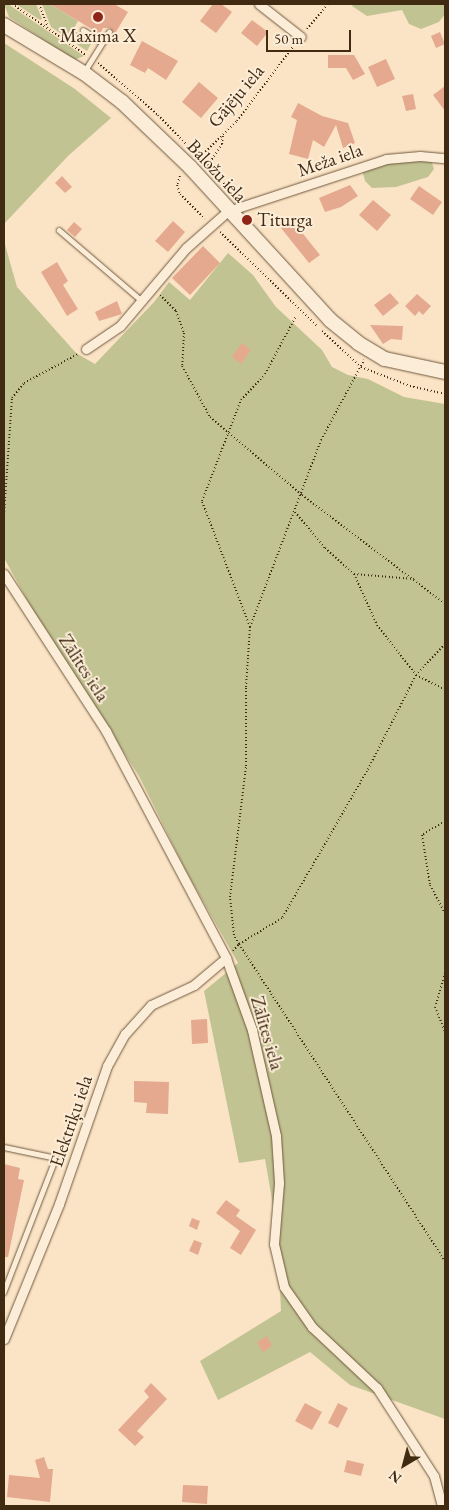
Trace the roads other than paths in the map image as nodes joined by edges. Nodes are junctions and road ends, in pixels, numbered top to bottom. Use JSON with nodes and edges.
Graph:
{"nodes":[{"id":1,"x":259,"y":4,"type":"edge"},
{"id":2,"x":4,"y":26,"type":"edge"},
{"id":3,"x":83,"y":30,"type":"dead end"},
{"id":4,"x":109,"y":32,"type":"dead end"},
{"id":5,"x":301,"y":37,"type":"road end"},
{"id":6,"x":102,"y":42,"type":"junction"},
{"id":7,"x":84,"y":73,"type":"junction"},
{"id":8,"x":445,"y":158,"type":"edge"},
{"id":9,"x":228,"y":211,"type":"junction"},
{"id":10,"x":59,"y":230,"type":"dead end"},
{"id":11,"x":141,"y":300,"type":"junction"},
{"id":12,"x":86,"y":349,"type":"road end"},
{"id":13,"x":445,"y":372,"type":"edge"},
{"id":14,"x":4,"y":574,"type":"edge"},
{"id":15,"x":226,"y":958,"type":"junction"},
{"id":16,"x":4,"y":1147,"type":"edge"},
{"id":17,"x":4,"y":1292,"type":"edge"},
{"id":18,"x":4,"y":1340,"type":"edge"},
{"id":19,"x":442,"y":1506,"type":"edge"}],
"edges":[{"from":1,"to":5,"type":"street"},
{"from":2,"to":7,"type":"main road","name":"Baložu iela"},
{"from":3,"to":6,"type":"lane"},
{"from":4,"to":6,"type":"lane"},
{"from":6,"to":7,"type":"lane"},
{"from":7,"to":9,"type":"main road","name":"Baložu iela"},
{"from":8,"to":9,"type":"street","name":"Meža iela"},
{"from":9,"to":11,"type":"street"},
{"from":9,"to":13,"type":"main road","name":"Baložu iela"},
{"from":10,"to":11,"type":"lane"},
{"from":11,"to":12,"type":"street"},
{"from":14,"to":15,"type":"street","name":"Zālītes iela"},
{"from":15,"to":18,"type":"street","name":"Elektriķu iela"},
{"from":15,"to":19,"type":"street","name":"Zālītes iela"},
{"from":16,"to":17,"type":"lane"}]}
